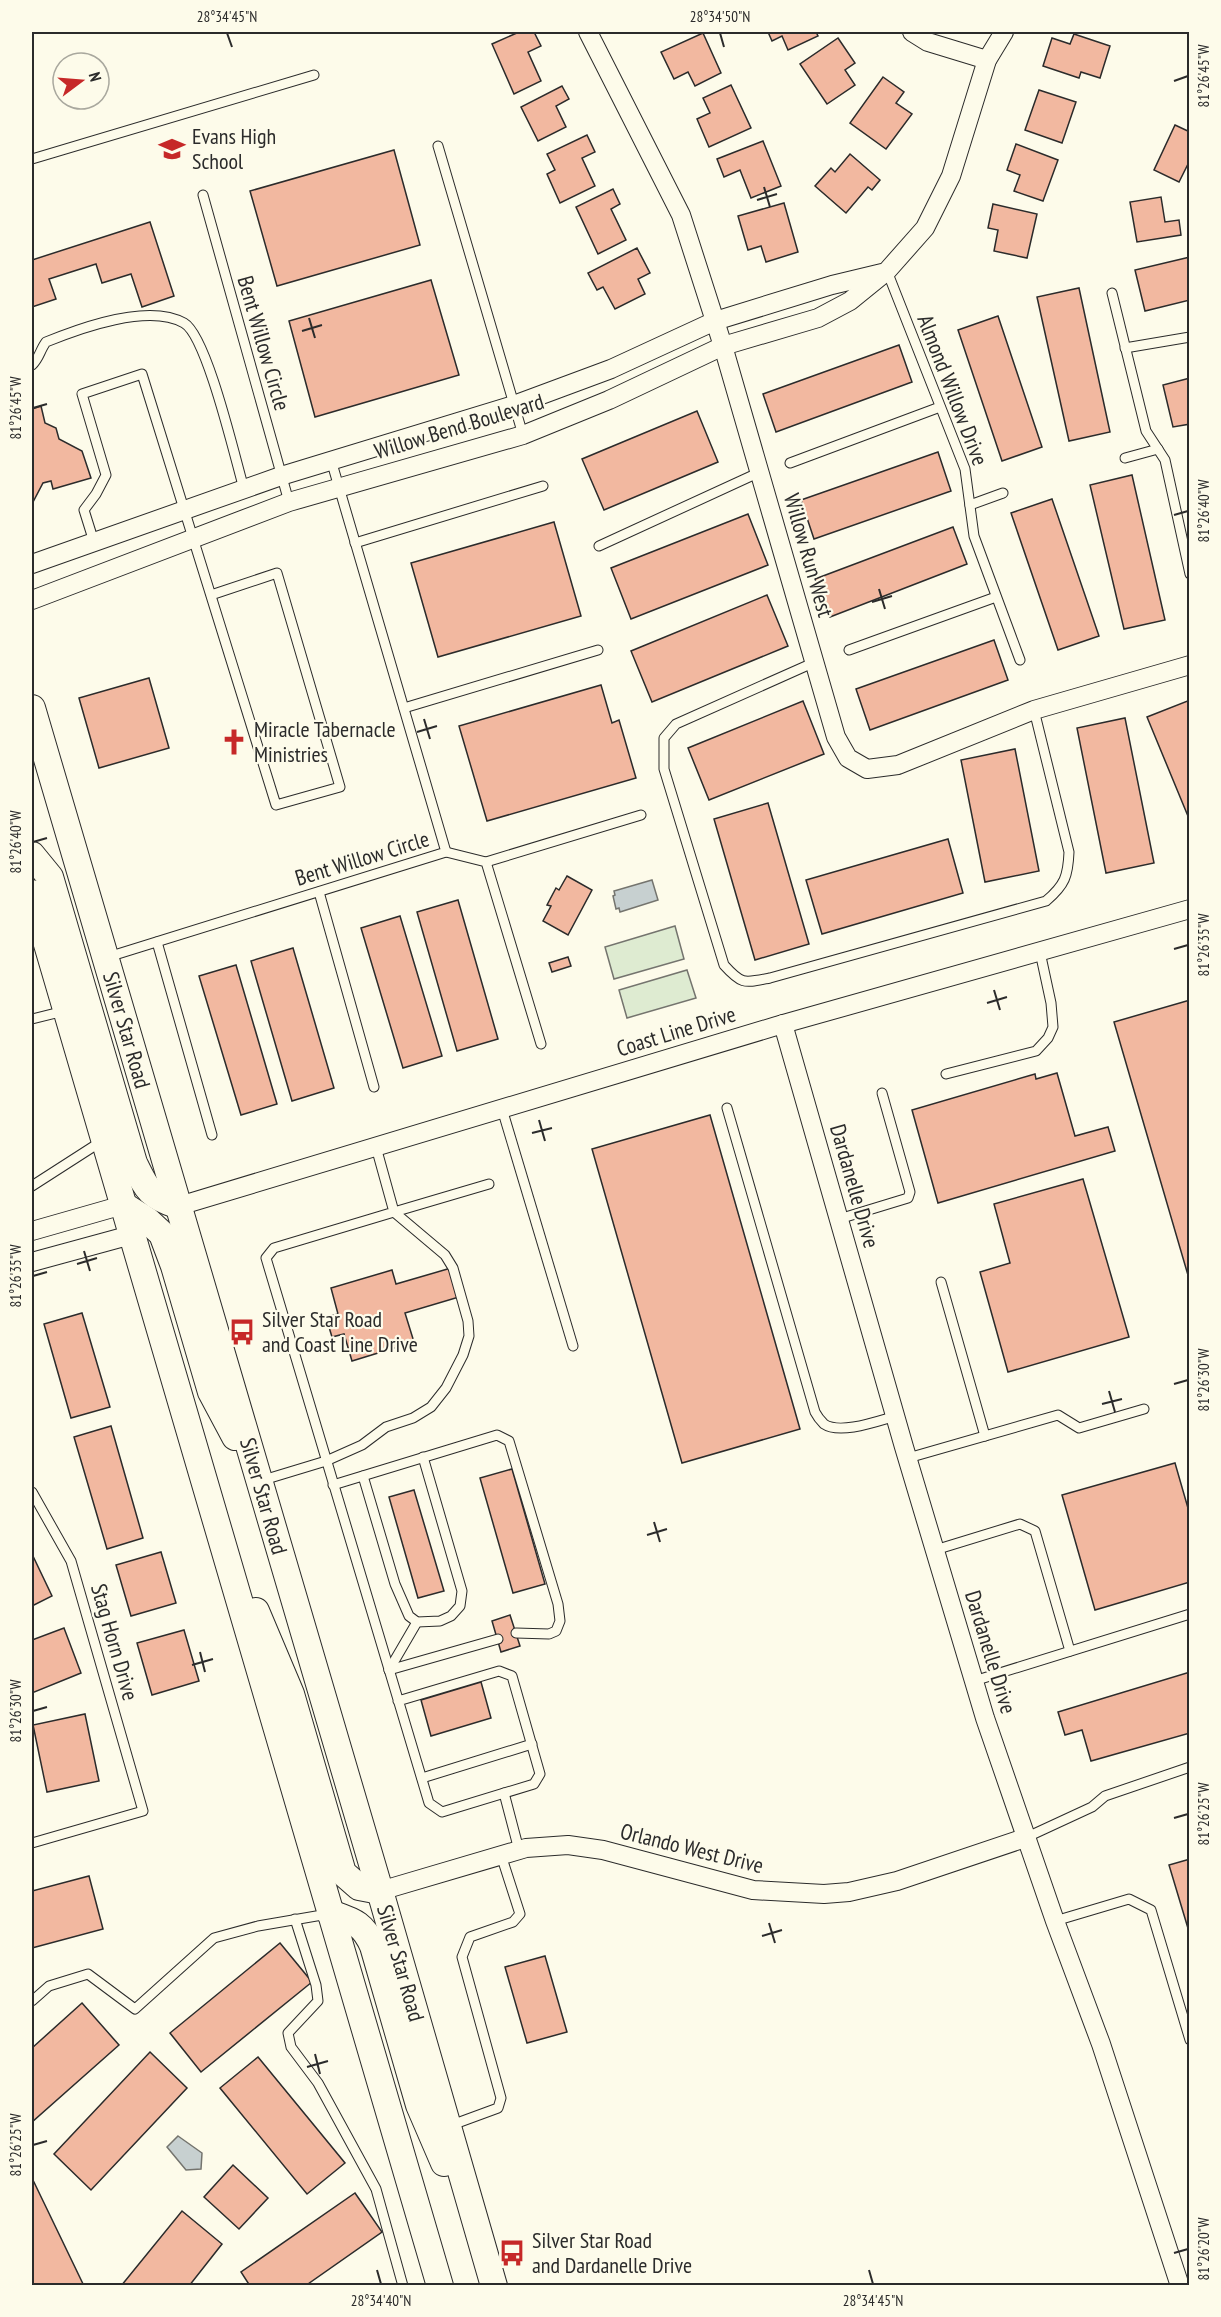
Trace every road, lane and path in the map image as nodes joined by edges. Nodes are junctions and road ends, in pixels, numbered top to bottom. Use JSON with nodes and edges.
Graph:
{"nodes":[{"id":1,"x":588,"y":32,"type":"edge"},
{"id":2,"x":912,"y":32,"type":"edge"},
{"id":3,"x":1004,"y":32,"type":"edge"},
{"id":4,"x":987,"y":60,"type":"junction"},
{"id":5,"x":314,"y":75,"type":"dead end"},
{"id":6,"x":438,"y":146,"type":"dead end"},
{"id":7,"x":32,"y":159,"type":"edge"},
{"id":8,"x":203,"y":195,"type":"dead end"},
{"id":9,"x":887,"y":272,"type":"junction"},
{"id":10,"x":1112,"y":293,"type":"dead end"},
{"id":11,"x":715,"y":321,"type":"junction"},
{"id":12,"x":1190,"y":337,"type":"edge"},
{"id":13,"x":723,"y":346,"type":"junction"},
{"id":14,"x":1125,"y":348,"type":"junction"},
{"id":15,"x":32,"y":365,"type":"edge"},
{"id":16,"x":514,"y":405,"type":"junction"},
{"id":17,"x":940,"y":407,"type":"junction"},
{"id":18,"x":523,"y":435,"type":"junction"},
{"id":19,"x":1158,"y":449,"type":"junction"},
{"id":20,"x":1125,"y":459,"type":"dead end"},
{"id":21,"x":331,"y":460,"type":"junction"},
{"id":22,"x":790,"y":463,"type":"dead end"},
{"id":23,"x":760,"y":472,"type":"junction"},
{"id":24,"x":281,"y":476,"type":"junction"},
{"id":25,"x":543,"y":486,"type":"dead end"},
{"id":26,"x":339,"y":487,"type":"junction"},
{"id":27,"x":244,"y":489,"type":"junction"},
{"id":28,"x":1003,"y":493,"type":"dead end"},
{"id":29,"x":289,"y":502,"type":"junction"},
{"id":30,"x":970,"y":505,"type":"junction"},
{"id":31,"x":184,"y":510,"type":"junction"},
{"id":32,"x":194,"y":538,"type":"junction"},
{"id":33,"x":1186,"y":538,"type":"edge"},
{"id":34,"x":94,"y":542,"type":"junction"},
{"id":35,"x":355,"y":543,"type":"junction"},
{"id":36,"x":599,"y":546,"type":"dead end"},
{"id":37,"x":32,"y":564,"type":"edge"},
{"id":38,"x":1190,"y":574,"type":"edge"},
{"id":39,"x":212,"y":595,"type":"junction"},
{"id":40,"x":996,"y":597,"type":"junction"},
{"id":41,"x":32,"y":600,"type":"edge"},
{"id":42,"x":598,"y":650,"type":"dead end"},
{"id":43,"x":849,"y":650,"type":"dead end"},
{"id":44,"x":1020,"y":660,"type":"dead end"},
{"id":45,"x":815,"y":662,"type":"junction"},
{"id":46,"x":1190,"y":665,"type":"edge"},
{"id":47,"x":32,"y":708,"type":"edge"},
{"id":48,"x":404,"y":708,"type":"junction"},
{"id":49,"x":1034,"y":710,"type":"junction"},
{"id":50,"x":641,"y":814,"type":"dead end"},
{"id":51,"x":446,"y":852,"type":"junction"},
{"id":52,"x":32,"y":855,"type":"edge"},
{"id":53,"x":486,"y":862,"type":"junction"},
{"id":54,"x":319,"y":892,"type":"junction"},
{"id":55,"x":32,"y":893,"type":"edge"},
{"id":56,"x":1190,"y":909,"type":"edge"},
{"id":57,"x":157,"y":942,"type":"junction"},
{"id":58,"x":1040,"y":952,"type":"junction"},
{"id":59,"x":105,"y":958,"type":"junction"},
{"id":60,"x":66,"y":1011,"type":"junction"},
{"id":61,"x":32,"y":1019,"type":"edge"},
{"id":62,"x":783,"y":1024,"type":"junction"},
{"id":63,"x":541,"y":1044,"type":"dead end"},
{"id":64,"x":946,"y":1074,"type":"dead end"},
{"id":65,"x":374,"y":1086,"type":"dead end"},
{"id":66,"x":882,"y":1092,"type":"dead end"},
{"id":67,"x":727,"y":1108,"type":"dead end"},
{"id":68,"x":502,"y":1109,"type":"junction"},
{"id":69,"x":212,"y":1135,"type":"dead end"},
{"id":70,"x":104,"y":1139,"type":"junction"},
{"id":71,"x":376,"y":1147,"type":"junction"},
{"id":72,"x":489,"y":1184,"type":"dead end"},
{"id":73,"x":32,"y":1186,"type":"edge"},
{"id":74,"x":123,"y":1205,"type":"junction"},
{"id":75,"x":179,"y":1206,"type":"junction"},
{"id":76,"x":394,"y":1212,"type":"junction"},
{"id":77,"x":839,"y":1219,"type":"junction"},
{"id":78,"x":32,"y":1231,"type":"edge"},
{"id":79,"x":131,"y":1235,"type":"junction"},
{"id":80,"x":32,"y":1262,"type":"edge"},
{"id":81,"x":941,"y":1282,"type":"dead end"},
{"id":82,"x":573,"y":1346,"type":"dead end"},
{"id":83,"x":1144,"y":1409,"type":"dead end"},
{"id":84,"x":896,"y":1416,"type":"junction"},
{"id":85,"x":985,"y":1436,"type":"junction"},
{"id":86,"x":423,"y":1457,"type":"junction"},
{"id":87,"x":908,"y":1458,"type":"junction"},
{"id":88,"x":326,"y":1461,"type":"junction"},
{"id":89,"x":363,"y":1476,"type":"junction"},
{"id":90,"x":260,"y":1482,"type":"junction"},
{"id":91,"x":333,"y":1485,"type":"junction"},
{"id":92,"x":206,"y":1488,"type":"junction"},
{"id":93,"x":32,"y":1492,"type":"edge"},
{"id":94,"x":935,"y":1550,"type":"junction"},
{"id":95,"x":1190,"y":1614,"type":"edge"},
{"id":96,"x":417,"y":1622,"type":"junction"},
{"id":97,"x":516,"y":1633,"type":"dead end"},
{"id":98,"x":498,"y":1639,"type":"dead end"},
{"id":99,"x":1070,"y":1652,"type":"junction"},
{"id":100,"x":389,"y":1670,"type":"junction"},
{"id":101,"x":974,"y":1681,"type":"junction"},
{"id":102,"x":398,"y":1701,"type":"junction"},
{"id":103,"x":532,"y":1744,"type":"junction"},
{"id":104,"x":1190,"y":1767,"type":"edge"},
{"id":105,"x":422,"y":1778,"type":"junction"},
{"id":106,"x":504,"y":1793,"type":"junction"},
{"id":107,"x":1025,"y":1838,"type":"junction"},
{"id":108,"x":32,"y":1843,"type":"edge"},
{"id":109,"x":519,"y":1850,"type":"junction"},
{"id":110,"x":501,"y":1855,"type":"junction"},
{"id":111,"x":380,"y":1891,"type":"junction"},
{"id":112,"x":330,"y":1913,"type":"junction"},
{"id":113,"x":295,"y":1919,"type":"junction"},
{"id":114,"x":1055,"y":1921,"type":"junction"},
{"id":115,"x":32,"y":2001,"type":"edge"},
{"id":116,"x":1190,"y":2040,"type":"edge"},
{"id":117,"x":448,"y":2127,"type":"junction"},
{"id":118,"x":1180,"y":2277,"type":"edge"},
{"id":119,"x":493,"y":2283,"type":"edge"},
{"id":120,"x":404,"y":2286,"type":"edge"},
{"id":121,"x":440,"y":2286,"type":"edge"}],
"edges":[{"from":1,"to":11,"type":"street","name":"Willow Run West"},
{"from":2,"to":4,"type":"street"},
{"from":3,"to":4,"type":"street","name":"Willow Bend Boulevard"},
{"from":4,"to":9,"type":"street","name":"Willow Bend Boulevard"},
{"from":5,"to":7,"type":"lane"},
{"from":6,"to":16,"type":"lane"},
{"from":8,"to":24,"type":"lane","name":"Bent Willow Circle"},
{"from":9,"to":11,"type":"street","name":"Willow Bend Boulevard"},
{"from":9,"to":13,"type":"street","name":"Willow Bend Boulevard"},
{"from":9,"to":17,"type":"lane","name":"Almond Willow Drive"},
{"from":10,"to":14,"type":"lane"},
{"from":11,"to":13,"type":"street","name":"Willow Run West"},
{"from":11,"to":16,"type":"street","name":"Willow Bend Boulevard"},
{"from":12,"to":14,"type":"lane"},
{"from":13,"to":18,"type":"street","name":"Willow Bend Boulevard"},
{"from":13,"to":23,"type":"street","name":"Willow Run West"},
{"from":14,"to":19,"type":"lane"},
{"from":15,"to":27,"type":"lane"},
{"from":16,"to":18,"type":"lane"},
{"from":16,"to":21,"type":"street","name":"Willow Bend Boulevard"},
{"from":17,"to":22,"type":"lane"},
{"from":17,"to":30,"type":"lane","name":"Almond Willow Drive"},
{"from":18,"to":26,"type":"street","name":"Willow Bend Boulevard"},
{"from":19,"to":20,"type":"lane"},
{"from":19,"to":33,"type":"lane"},
{"from":21,"to":24,"type":"street","name":"Willow Bend Boulevard"},
{"from":21,"to":26,"type":"lane","name":"Bent Willow Circle"},
{"from":23,"to":36,"type":"lane"},
{"from":23,"to":45,"type":"street","name":"Willow Run West"},
{"from":24,"to":27,"type":"street","name":"Willow Bend Boulevard"},
{"from":24,"to":29,"type":"lane","name":"Bent Willow Circle"},
{"from":25,"to":35,"type":"lane"},
{"from":26,"to":29,"type":"street","name":"Willow Bend Boulevard"},
{"from":26,"to":35,"type":"lane","name":"Bent Willow Circle"},
{"from":27,"to":31,"type":"street","name":"Willow Bend Boulevard"},
{"from":28,"to":30,"type":"lane"},
{"from":29,"to":32,"type":"street","name":"Willow Bend Boulevard"},
{"from":30,"to":40,"type":"lane","name":"Almond Willow Drive"},
{"from":31,"to":32,"type":"lane"},
{"from":31,"to":34,"type":"street","name":"Willow Bend Boulevard"},
{"from":31,"to":34,"type":"lane"},
{"from":32,"to":39,"type":"lane"},
{"from":32,"to":41,"type":"street","name":"Willow Bend Boulevard"},
{"from":33,"to":38,"type":"lane"},
{"from":34,"to":37,"type":"street","name":"Willow Bend Boulevard"},
{"from":35,"to":48,"type":"lane","name":"Bent Willow Circle"},
{"from":39,"to":39,"type":"lane"},
{"from":40,"to":43,"type":"lane"},
{"from":40,"to":44,"type":"lane","name":"Almond Willow Drive"},
{"from":42,"to":48,"type":"lane"},
{"from":45,"to":49,"type":"street","name":"Willow Run West"},
{"from":45,"to":49,"type":"lane"},
{"from":46,"to":49,"type":"street","name":"Willow Run West"},
{"from":47,"to":59,"type":"main road","name":"Silver Star Road"},
{"from":48,"to":51,"type":"lane","name":"Bent Willow Circle"},
{"from":50,"to":53,"type":"lane"},
{"from":51,"to":53,"type":"lane"},
{"from":51,"to":54,"type":"lane","name":"Bent Willow Circle"},
{"from":52,"to":75,"type":"main road"},
{"from":53,"to":63,"type":"lane"},
{"from":54,"to":57,"type":"lane","name":"Bent Willow Circle"},
{"from":54,"to":65,"type":"lane"},
{"from":55,"to":60,"type":"main road"},
{"from":56,"to":58,"type":"street","name":"Coast Line Drive"},
{"from":57,"to":59,"type":"lane","name":"Bent Willow Circle"},
{"from":57,"to":69,"type":"lane"},
{"from":58,"to":62,"type":"street","name":"Coast Line Drive"},
{"from":58,"to":64,"type":"lane"},
{"from":59,"to":75,"type":"main road","name":"Silver Star Road"},
{"from":60,"to":61,"type":"lane"},
{"from":60,"to":70,"type":"main road"},
{"from":62,"to":68,"type":"street","name":"Coast Line Drive"},
{"from":62,"to":77,"type":"street","name":"Dardanelle Drive"},
{"from":66,"to":77,"type":"lane"},
{"from":67,"to":84,"type":"lane"},
{"from":68,"to":71,"type":"street","name":"Coast Line Drive"},
{"from":68,"to":82,"type":"lane"},
{"from":70,"to":73,"type":"lane"},
{"from":70,"to":74,"type":"main road"},
{"from":71,"to":75,"type":"street","name":"Coast Line Drive"},
{"from":71,"to":76,"type":"lane"},
{"from":72,"to":76,"type":"lane"},
{"from":74,"to":78,"type":"street"},
{"from":74,"to":79,"type":"main road"},
{"from":74,"to":90,"type":"main road"},
{"from":75,"to":90,"type":"main road","name":"Silver Star Road"},
{"from":76,"to":88,"type":"lane"},
{"from":76,"to":88,"type":"lane"},
{"from":77,"to":84,"type":"street","name":"Dardanelle Drive"},
{"from":79,"to":80,"type":"street"},
{"from":79,"to":92,"type":"main road"},
{"from":81,"to":85,"type":"lane"},
{"from":83,"to":85,"type":"lane"},
{"from":84,"to":87,"type":"street","name":"Dardanelle Drive"},
{"from":85,"to":87,"type":"lane"},
{"from":86,"to":89,"type":"lane"},
{"from":86,"to":96,"type":"lane"},
{"from":86,"to":97,"type":"lane"},
{"from":87,"to":94,"type":"street","name":"Dardanelle Drive"},
{"from":88,"to":90,"type":"lane"},
{"from":88,"to":91,"type":"lane"},
{"from":89,"to":91,"type":"lane"},
{"from":89,"to":96,"type":"lane"},
{"from":90,"to":111,"type":"main road","name":"Silver Star Road"},
{"from":91,"to":100,"type":"lane"},
{"from":92,"to":111,"type":"main road"},
{"from":92,"to":112,"type":"main road"},
{"from":93,"to":108,"type":"lane","name":"Stag Horn Drive"},
{"from":94,"to":99,"type":"lane"},
{"from":94,"to":101,"type":"street","name":"Dardanelle Drive"},
{"from":95,"to":99,"type":"lane"},
{"from":96,"to":100,"type":"lane"},
{"from":98,"to":100,"type":"lane"},
{"from":99,"to":101,"type":"lane"},
{"from":100,"to":102,"type":"lane"},
{"from":101,"to":107,"type":"street","name":"Dardanelle Drive"},
{"from":102,"to":103,"type":"lane"},
{"from":102,"to":105,"type":"lane"},
{"from":103,"to":105,"type":"lane"},
{"from":103,"to":106,"type":"lane"},
{"from":104,"to":107,"type":"lane"},
{"from":105,"to":106,"type":"lane"},
{"from":106,"to":109,"type":"lane"},
{"from":107,"to":109,"type":"street","name":"Orlando West Drive"},
{"from":107,"to":114,"type":"street","name":"Dardanelle Drive"},
{"from":109,"to":110,"type":"street","name":"Orlando West Drive"},
{"from":110,"to":111,"type":"street","name":"Orlando West Drive"},
{"from":110,"to":117,"type":"lane"},
{"from":111,"to":117,"type":"main road","name":"Silver Star Road"},
{"from":112,"to":113,"type":"lane"},
{"from":112,"to":119,"type":"main road"},
{"from":112,"to":121,"type":"main road"},
{"from":113,"to":115,"type":"lane"},
{"from":113,"to":120,"type":"lane"},
{"from":114,"to":116,"type":"lane"},
{"from":114,"to":118,"type":"street","name":"Dardanelle Drive"},
{"from":117,"to":119,"type":"main road","name":"Silver Star Road"}]}
